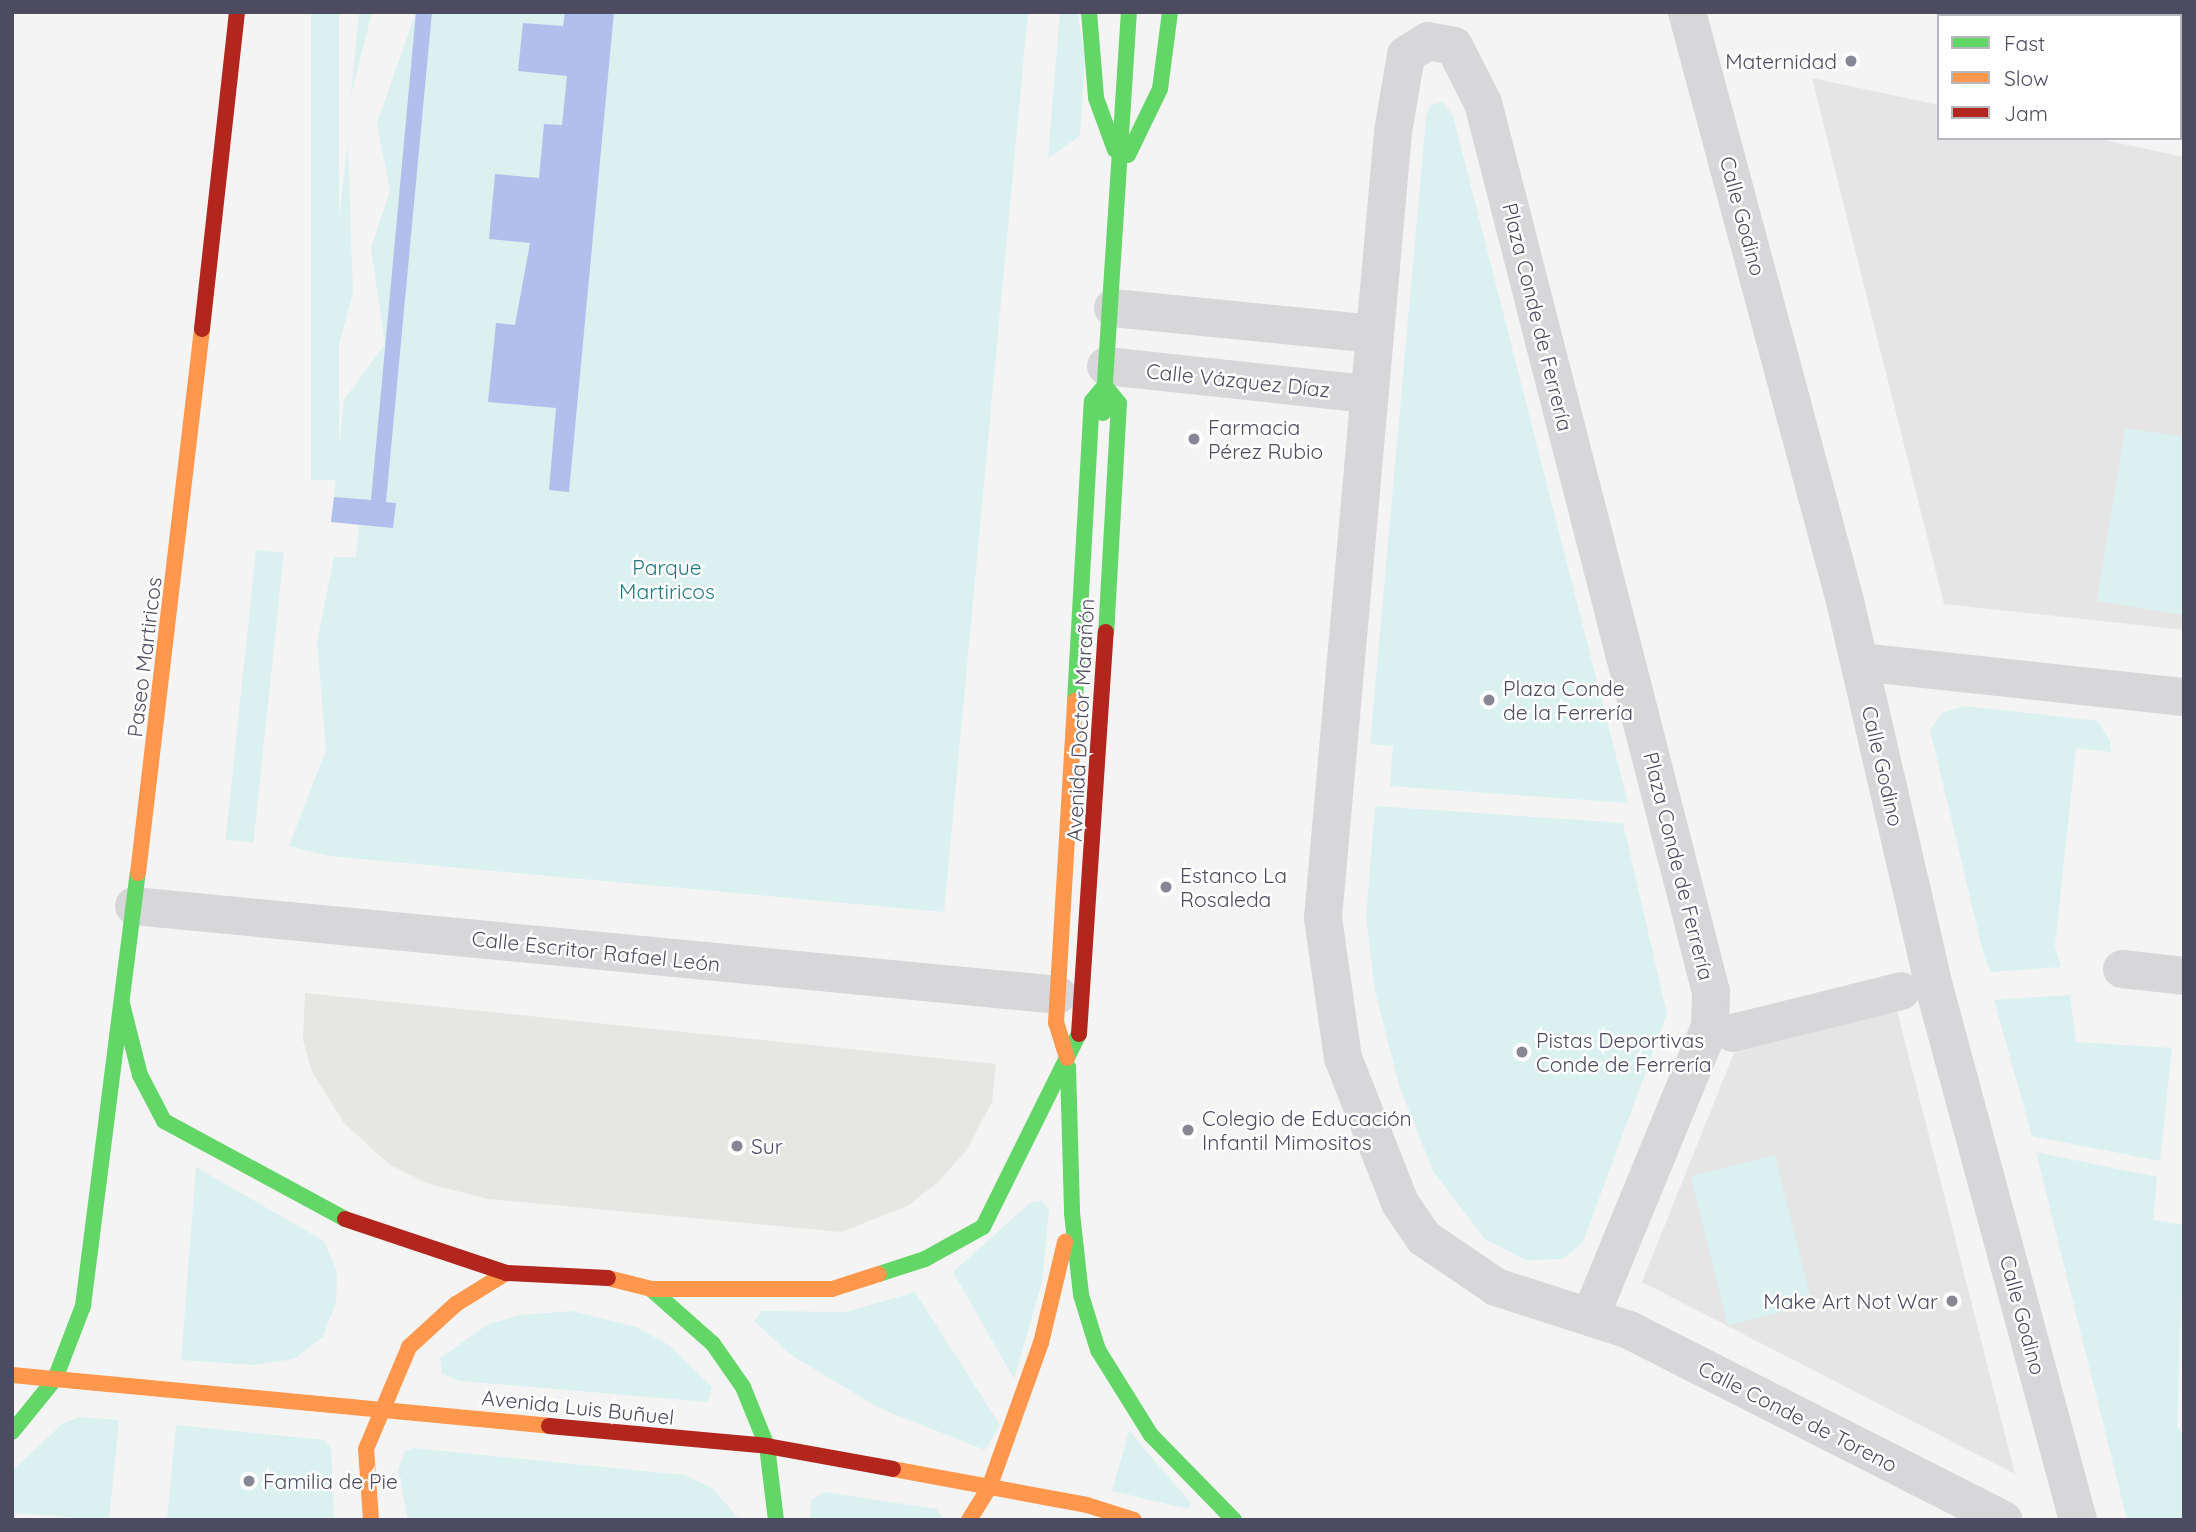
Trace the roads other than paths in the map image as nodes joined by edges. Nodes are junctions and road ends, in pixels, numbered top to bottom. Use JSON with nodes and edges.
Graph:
{"nodes":[{"id":1,"x":237,"y":12,"type":"edge"},
{"id":2,"x":1089,"y":12,"type":"edge"},
{"id":3,"x":1129,"y":12,"type":"edge"},
{"id":4,"x":1170,"y":12,"type":"edge"},
{"id":5,"x":1687,"y":12,"type":"edge"},
{"id":6,"x":1121,"y":169,"type":"junction"},
{"id":7,"x":1113,"y":308,"type":"junction"},
{"id":8,"x":1374,"y":334,"type":"junction"},
{"id":9,"x":1105,"y":376,"type":"junction"},
{"id":10,"x":1370,"y":394,"type":"junction"},
{"id":11,"x":1860,"y":662,"type":"junction"},
{"id":12,"x":2184,"y":697,"type":"edge"},
{"id":13,"x":134,"y":906,"type":"junction"},
{"id":14,"x":2122,"y":969,"type":"dead end"},
{"id":15,"x":2184,"y":976,"type":"edge"},
{"id":16,"x":1900,"y":991,"type":"dead end"},
{"id":17,"x":1058,"y":995,"type":"junction"},
{"id":18,"x":122,"y":1004,"type":"junction"},
{"id":19,"x":1732,"y":1033,"type":"dead end"},
{"id":20,"x":1067,"y":1058,"type":"junction"},
{"id":21,"x":1072,"y":1213,"type":"junction"},
{"id":22,"x":506,"y":1273,"type":"junction"},
{"id":23,"x":651,"y":1289,"type":"junction"},
{"id":24,"x":1591,"y":1315,"type":"junction"},
{"id":25,"x":12,"y":1375,"type":"edge"},
{"id":26,"x":55,"y":1379,"type":"junction"},
{"id":27,"x":378,"y":1409,"type":"junction"},
{"id":28,"x":12,"y":1432,"type":"edge"},
{"id":29,"x":767,"y":1446,"type":"junction"},
{"id":30,"x":989,"y":1488,"type":"junction"},
{"id":31,"x":371,"y":1520,"type":"edge"},
{"id":32,"x":776,"y":1520,"type":"edge"},
{"id":33,"x":968,"y":1520,"type":"edge"},
{"id":34,"x":1134,"y":1520,"type":"edge"},
{"id":35,"x":1234,"y":1520,"type":"edge"},
{"id":36,"x":2004,"y":1520,"type":"edge"},
{"id":37,"x":2078,"y":1520,"type":"edge"}],
"edges":[{"from":1,"to":13,"type":"main road","name":"Paseo Martiricos"},
{"from":2,"to":6,"type":"main road","name":"Avenida Doctor Marañón"},
{"from":3,"to":6,"type":"main road","name":"Avenida Doctor Marañón"},
{"from":4,"to":6,"type":"main road","name":"Avenida Doctor Marañón"},
{"from":5,"to":11,"type":"street","name":"Calle Godino"},
{"from":6,"to":7,"type":"main road","name":"Avenida Doctor Marañón"},
{"from":7,"to":8,"type":"street"},
{"from":7,"to":9,"type":"main road","name":"Avenida Doctor Marañón"},
{"from":8,"to":10,"type":"street","name":"Plaza Conde de Ferrería"},
{"from":8,"to":24,"type":"street","name":"Plaza Conde de Ferrería"},
{"from":9,"to":10,"type":"street","name":"Calle Vázquez Díaz"},
{"from":9,"to":17,"type":"main road","name":"Avenida Doctor Marañón"},
{"from":9,"to":20,"type":"main road","name":"Avenida Doctor Marañón"},
{"from":10,"to":24,"type":"street","name":"Plaza Conde de Ferrería"},
{"from":11,"to":12,"type":"street"},
{"from":11,"to":37,"type":"street","name":"Calle Godino"},
{"from":13,"to":17,"type":"street","name":"Calle Escritor Rafael León"},
{"from":13,"to":18,"type":"main road","name":"Paseo Martiricos"},
{"from":14,"to":15,"type":"street"},
{"from":16,"to":19,"type":"street"},
{"from":17,"to":20,"type":"main road","name":"Avenida Doctor Marañón"},
{"from":18,"to":22,"type":"main road","name":"Avenida Doctor Marañón"},
{"from":18,"to":26,"type":"main road","name":"Paseo Martiricos"},
{"from":20,"to":21,"type":"main road","name":"Avenida Doctor Marañón"},
{"from":20,"to":23,"type":"main road","name":"Avenida Doctor Marañón"},
{"from":21,"to":30,"type":"main road"},
{"from":21,"to":35,"type":"main road","name":"Avenida Doctor Marañón"},
{"from":22,"to":23,"type":"main road","name":"Avenida Doctor Marañón"},
{"from":22,"to":27,"type":"main road"},
{"from":23,"to":29,"type":"main road"},
{"from":24,"to":36,"type":"street","name":"Calle Conde de Toreno"},
{"from":25,"to":26,"type":"main road","name":"Avenida Luis Buñuel"},
{"from":26,"to":27,"type":"main road","name":"Avenida Luis Buñuel"},
{"from":26,"to":28,"type":"main road","name":"Paseo Martiricos"},
{"from":27,"to":29,"type":"main road","name":"Avenida Luis Buñuel"},
{"from":27,"to":31,"type":"main road"},
{"from":29,"to":30,"type":"main road","name":"Avenida Luis Buñuel"},
{"from":29,"to":32,"type":"main road"},
{"from":30,"to":33,"type":"main road"},
{"from":30,"to":34,"type":"main road","name":"Avenida Luis Buñuel"}]}
